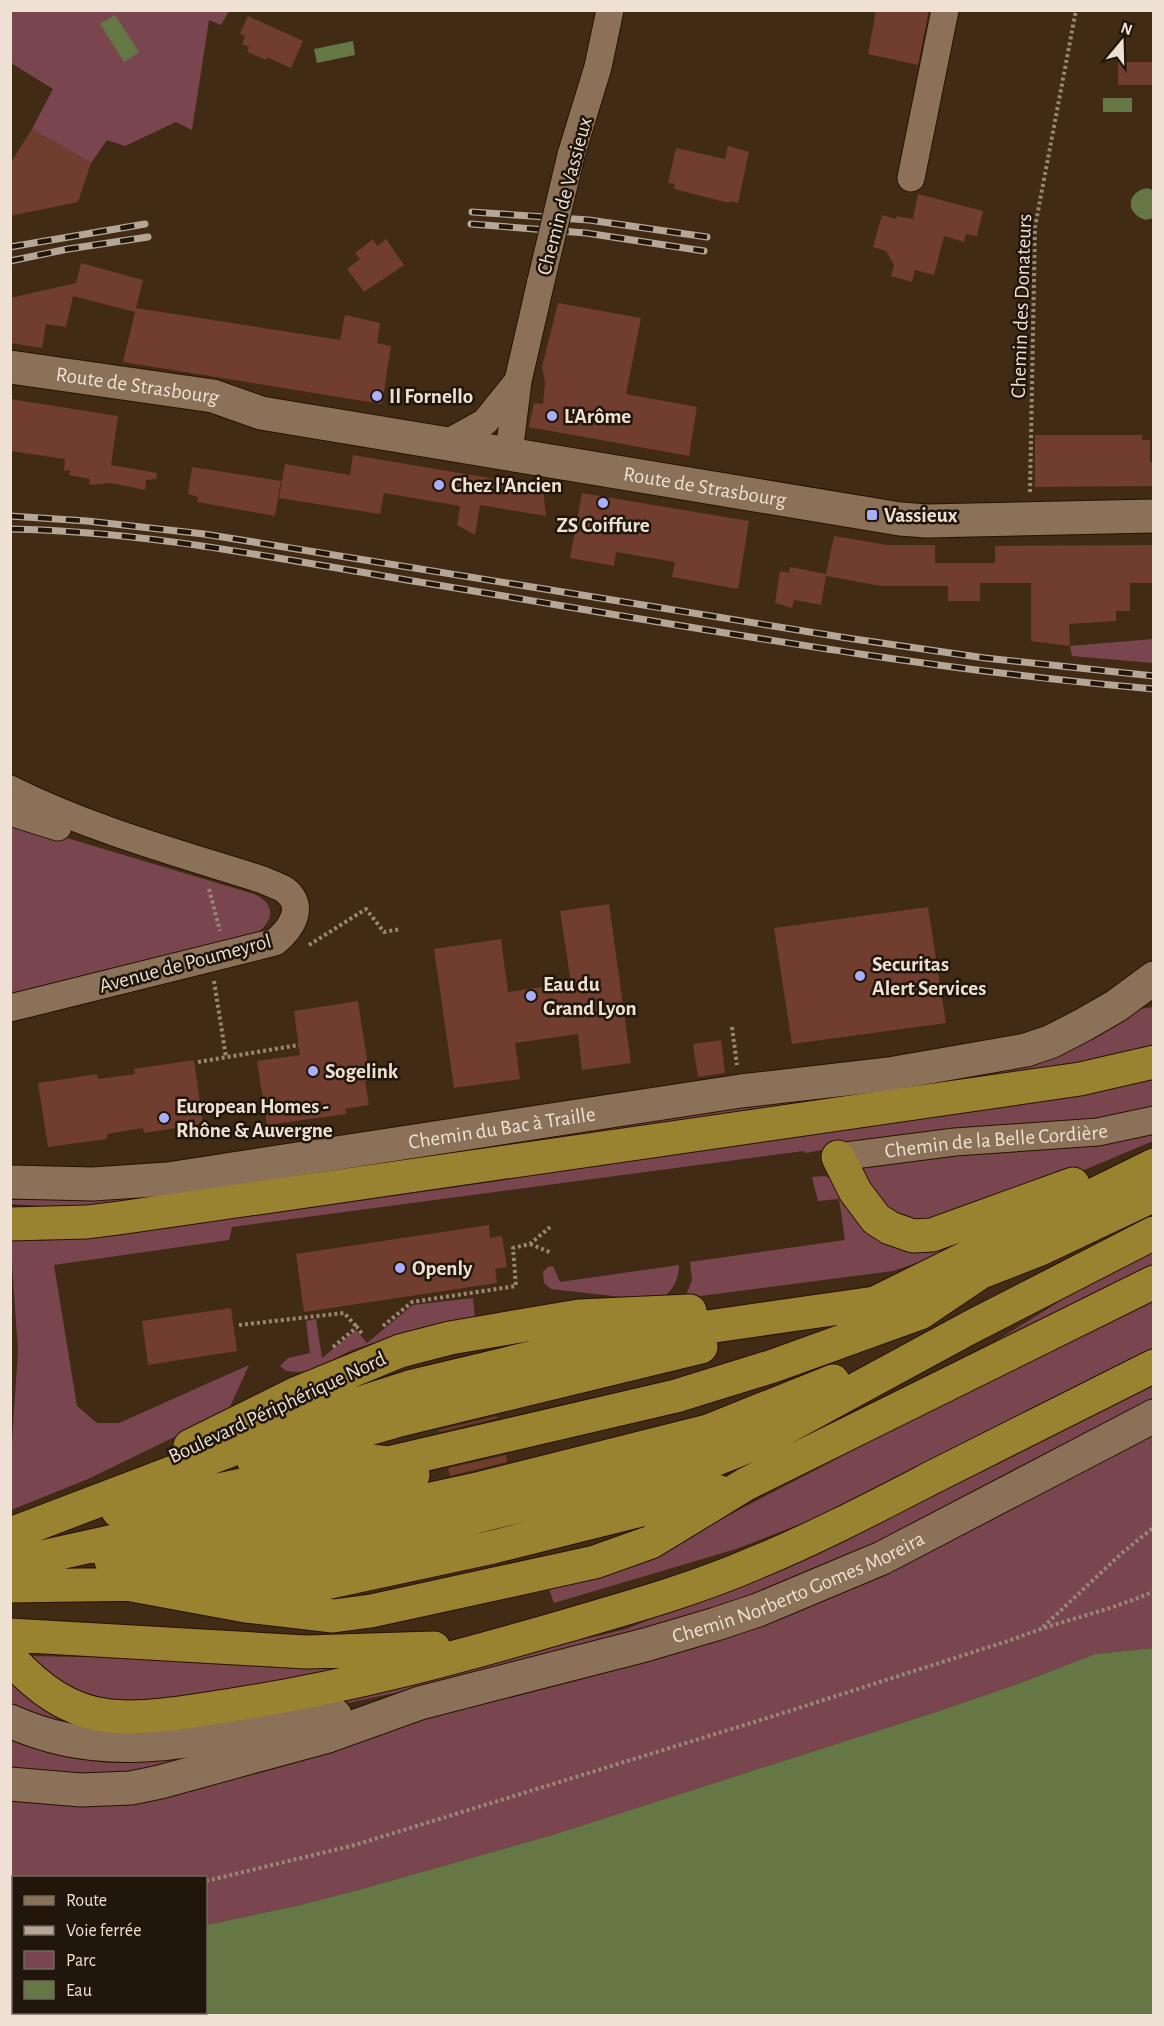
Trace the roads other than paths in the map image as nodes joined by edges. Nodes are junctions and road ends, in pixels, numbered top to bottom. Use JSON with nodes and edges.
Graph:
{"nodes":[{"id":1,"x":610,"y":10,"type":"edge"},
{"id":2,"x":945,"y":10,"type":"edge"},
{"id":3,"x":911,"y":178,"type":"dead end"},
{"id":4,"x":10,"y":367,"type":"edge"},
{"id":5,"x":518,"y":381,"type":"junction"},
{"id":6,"x":10,"y":386,"type":"edge"},
{"id":7,"x":261,"y":413,"type":"junction"},
{"id":8,"x":447,"y":443,"type":"junction"},
{"id":9,"x":509,"y":453,"type":"junction"},
{"id":10,"x":1154,"y":516,"type":"edge"},
{"id":11,"x":10,"y":789,"type":"edge"},
{"id":12,"x":10,"y":812,"type":"edge"},
{"id":13,"x":262,"y":880,"type":"junction"},
{"id":14,"x":1151,"y":980,"type":"edge"},
{"id":15,"x":10,"y":1008,"type":"edge"},
{"id":16,"x":994,"y":1055,"type":"junction"},
{"id":17,"x":1154,"y":1062,"type":"edge"},
{"id":18,"x":1154,"y":1120,"type":"edge"},
{"id":19,"x":1154,"y":1154,"type":"edge"},
{"id":20,"x":838,"y":1157,"type":"joint"},
{"id":21,"x":1154,"y":1165,"type":"edge"},
{"id":22,"x":10,"y":1182,"type":"edge"},
{"id":23,"x":1154,"y":1195,"type":"edge"},
{"id":24,"x":10,"y":1217,"type":"edge"},
{"id":25,"x":59,"y":1223,"type":"junction"},
{"id":26,"x":10,"y":1224,"type":"edge"},
{"id":27,"x":1154,"y":1233,"type":"edge"},
{"id":28,"x":978,"y":1274,"type":"junction"},
{"id":29,"x":1154,"y":1282,"type":"edge"},
{"id":30,"x":875,"y":1303,"type":"junction"},
{"id":31,"x":969,"y":1328,"type":"junction"},
{"id":32,"x":1154,"y":1365,"type":"edge"},
{"id":33,"x":1154,"y":1416,"type":"edge"},
{"id":34,"x":746,"y":1484,"type":"junction"},
{"id":35,"x":332,"y":1493,"type":"junction"},
{"id":36,"x":379,"y":1499,"type":"junction"},
{"id":37,"x":264,"y":1536,"type":"junction"},
{"id":38,"x":15,"y":1555,"type":"edge"},
{"id":39,"x":132,"y":1585,"type":"junction"},
{"id":40,"x":10,"y":1635,"type":"edge"},
{"id":41,"x":522,"y":1638,"type":"junction"},
{"id":42,"x":10,"y":1658,"type":"edge"},
{"id":43,"x":420,"y":1703,"type":"junction"},
{"id":44,"x":10,"y":1721,"type":"edge"},
{"id":45,"x":10,"y":1784,"type":"edge"}],
"edges":[{"from":1,"to":5,"type":"street","name":"Chemin de Vassieux","bridge":true},
{"from":2,"to":3,"type":"street"},
{"from":4,"to":7,"type":"main road","name":"Route de Strasbourg"},
{"from":5,"to":8,"type":"street","name":"Chemin de Vassieux"},
{"from":5,"to":9,"type":"street","name":"Chemin de Vassieux"},
{"from":6,"to":7,"type":"main road","name":"Route de Strasbourg"},
{"from":7,"to":8,"type":"main road","name":"Route de Strasbourg"},
{"from":8,"to":9,"type":"main road","name":"Route de Strasbourg"},
{"from":9,"to":10,"type":"main road","name":"Route de Strasbourg"},
{"from":11,"to":13,"type":"street","name":"Avenue de Poumeyrol"},
{"from":12,"to":13,"type":"street","name":"Avenue de Poumeyrol"},
{"from":13,"to":15,"type":"street","name":"Avenue de Poumeyrol"},
{"from":14,"to":16,"type":"main road","name":"Chemin du Bac à Traille"},
{"from":14,"to":16,"type":"main road","name":"Chemin du Bac à Traille"},
{"from":16,"to":22,"type":"main road","name":"Chemin du Bac à Traille"},
{"from":17,"to":25,"type":"highway"},
{"from":18,"to":20,"type":"street","name":"Chemin de la Belle Cordière"},
{"from":19,"to":20,"type":"highway"},
{"from":21,"to":30,"type":"highway"},
{"from":23,"to":28,"type":"highway","name":"Boulevard Périphérique Nord"},
{"from":24,"to":25,"type":"highway"},
{"from":25,"to":26,"type":"highway"},
{"from":27,"to":31,"type":"highway"},
{"from":28,"to":30,"type":"highway","name":"Boulevard Périphérique Nord"},
{"from":28,"to":38,"type":"highway"},
{"from":29,"to":34,"type":"highway"},
{"from":30,"to":38,"type":"highway","name":"Boulevard Périphérique Nord"},
{"from":30,"to":38,"type":"highway"},
{"from":31,"to":34,"type":"highway"},
{"from":31,"to":35,"type":"highway"},
{"from":31,"to":36,"type":"highway"},
{"from":31,"to":37,"type":"highway"},
{"from":31,"to":39,"type":"highway"},
{"from":32,"to":41,"type":"highway"},
{"from":33,"to":43,"type":"main road","name":"Chemin Norberto Gomes Moreira"},
{"from":34,"to":39,"type":"highway"},
{"from":34,"to":39,"type":"highway"},
{"from":35,"to":36,"type":"highway"},
{"from":35,"to":38,"type":"highway"},
{"from":36,"to":37,"type":"highway"},
{"from":37,"to":38,"type":"highway"},
{"from":38,"to":39,"type":"highway"},
{"from":40,"to":41,"type":"highway"},
{"from":41,"to":42,"type":"highway"},
{"from":43,"to":44,"type":"main road"},
{"from":43,"to":45,"type":"main road"}]}
